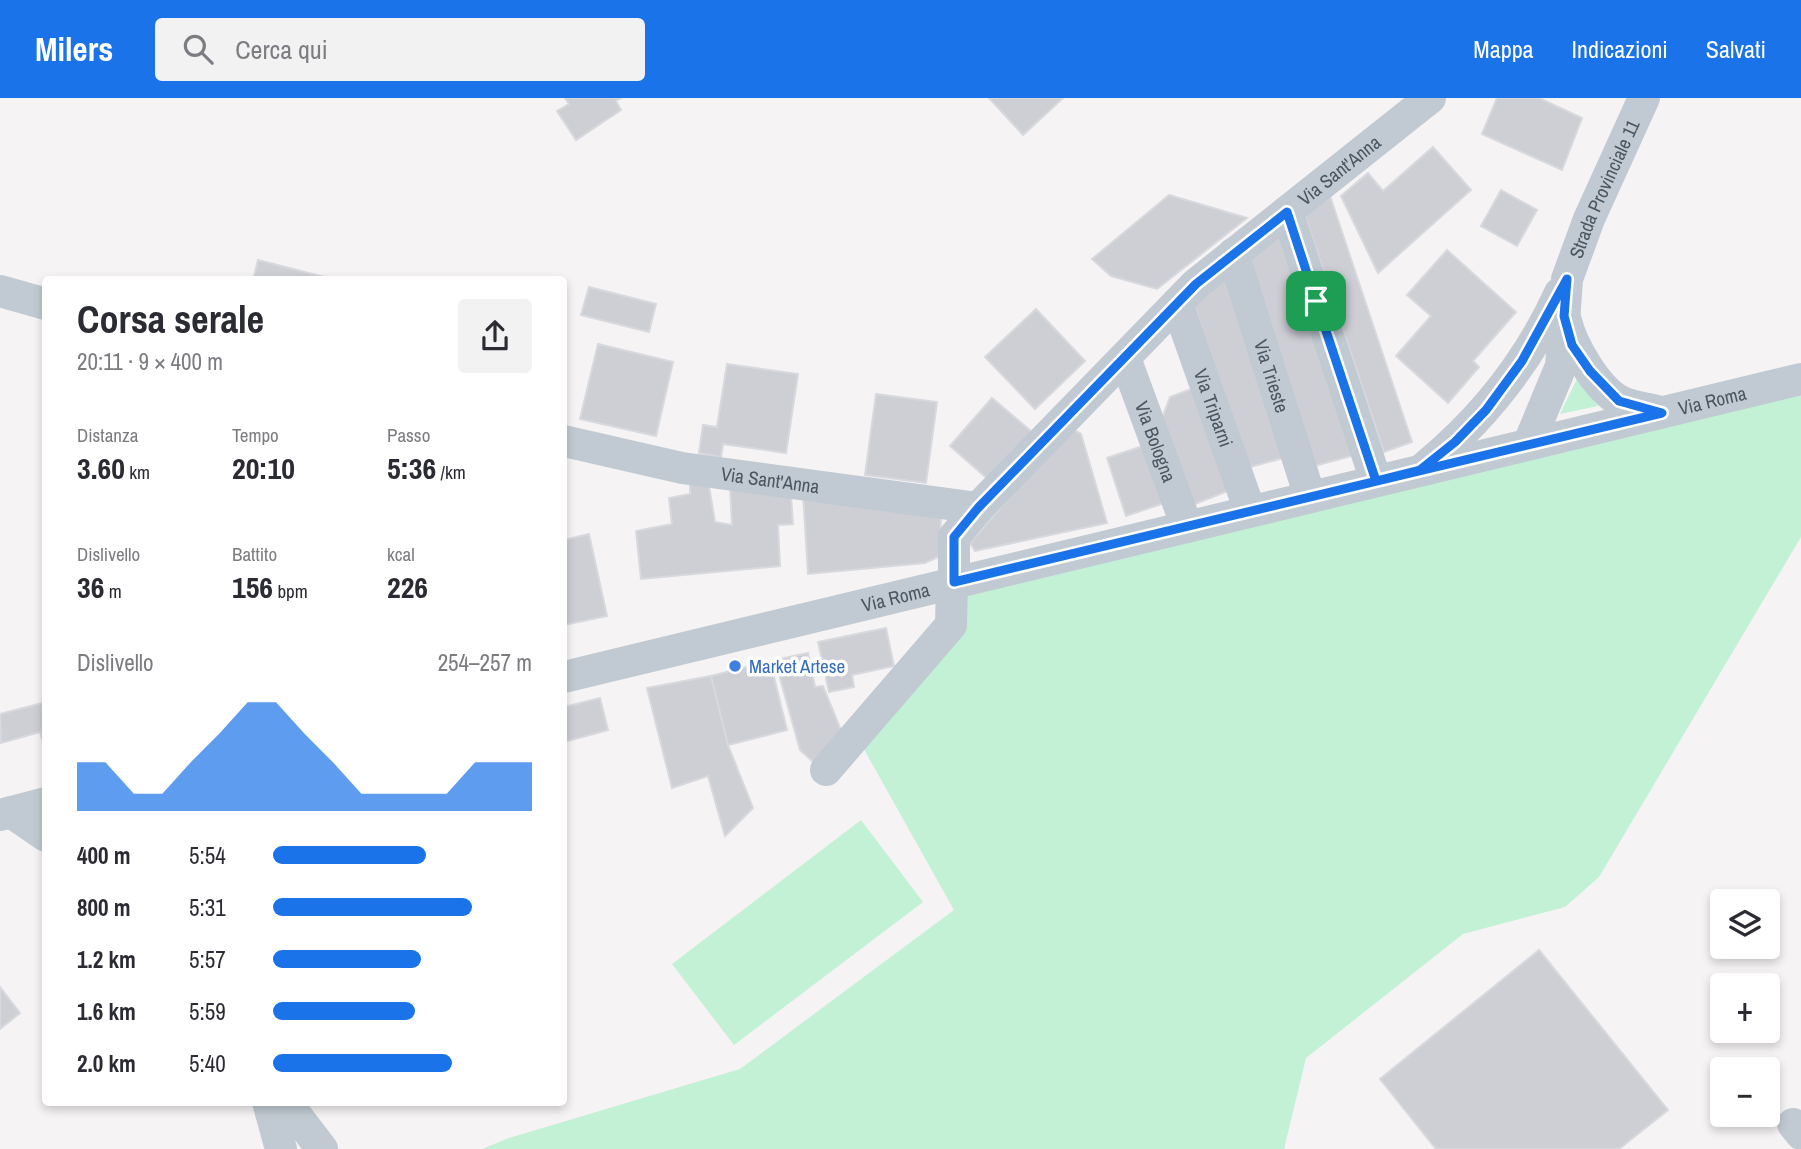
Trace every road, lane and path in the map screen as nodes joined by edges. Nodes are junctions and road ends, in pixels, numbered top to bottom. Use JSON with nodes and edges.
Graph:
{"nodes":[{"id":1,"x":1644,"y":98,"type":"edge"},
{"id":2,"x":1423,"y":100,"type":"edge"},
{"id":3,"x":1287,"y":212,"type":"junction"},
{"id":4,"x":1233,"y":254,"type":"junction"},
{"id":5,"x":1567,"y":279,"type":"junction"},
{"id":6,"x":0,"y":291,"type":"edge"},
{"id":7,"x":42,"y":303,"type":"edge"},
{"id":8,"x":1177,"y":304,"type":"junction"},
{"id":9,"x":1564,"y":316,"type":"junction"},
{"id":10,"x":1125,"y":358,"type":"junction"},
{"id":11,"x":1518,"y":368,"type":"junction"},
{"id":12,"x":1801,"y":379,"type":"edge"},
{"id":13,"x":1662,"y":413,"type":"junction"},
{"id":14,"x":567,"y":442,"type":"edge"},
{"id":15,"x":1529,"y":443,"type":"junction"},
{"id":16,"x":1420,"y":470,"type":"junction"},
{"id":17,"x":1376,"y":481,"type":"junction"},
{"id":18,"x":1310,"y":497,"type":"junction"},
{"id":19,"x":978,"y":508,"type":"junction"},
{"id":20,"x":1250,"y":511,"type":"junction"},
{"id":21,"x":1186,"y":527,"type":"junction"},
{"id":22,"x":953,"y":583,"type":"junction"},
{"id":23,"x":567,"y":676,"type":"edge"},
{"id":24,"x":826,"y":771,"type":"dead end"},
{"id":25,"x":42,"y":804,"type":"edge"},
{"id":26,"x":5,"y":813,"type":"edge"},
{"id":27,"x":42,"y":834,"type":"edge"},
{"id":28,"x":269,"y":1106,"type":"edge"},
{"id":29,"x":289,"y":1106,"type":"edge"},
{"id":30,"x":281,"y":1149,"type":"edge"},
{"id":31,"x":323,"y":1149,"type":"edge"}],
"edges":[{"from":1,"to":5,"type":"street","name":"Strada Provinciale 11"},
{"from":2,"to":3,"type":"street","name":"Via Sant'Anna"},
{"from":3,"to":4,"type":"street","name":"Via Sant'Anna"},
{"from":3,"to":17,"type":"street"},
{"from":4,"to":8,"type":"street","name":"Via Sant'Anna"},
{"from":4,"to":18,"type":"street","name":"Via Trieste"},
{"from":5,"to":9,"type":"street","name":"Strada Provinciale 11"},
{"from":5,"to":11,"type":"street"},
{"from":6,"to":7,"type":"street"},
{"from":8,"to":10,"type":"street","name":"Via Sant'Anna"},
{"from":8,"to":20,"type":"street","name":"Via Triparni"},
{"from":9,"to":13,"type":"street"},
{"from":9,"to":15,"type":"street","name":"Strada Provinciale 11"},
{"from":10,"to":19,"type":"street","name":"Via Sant'Anna"},
{"from":10,"to":21,"type":"street","name":"Via Bologna"},
{"from":11,"to":15,"type":"street"},
{"from":11,"to":16,"type":"street"},
{"from":12,"to":13,"type":"street","name":"Via Roma"},
{"from":13,"to":15,"type":"street","name":"Via Roma"},
{"from":14,"to":19,"type":"street","name":"Via Sant'Anna"},
{"from":15,"to":16,"type":"street","name":"Via Roma"},
{"from":16,"to":17,"type":"street","name":"Via Roma"},
{"from":17,"to":18,"type":"street","name":"Via Roma"},
{"from":18,"to":20,"type":"street","name":"Via Roma"},
{"from":19,"to":22,"type":"street","name":"Via Sant'Anna"},
{"from":20,"to":21,"type":"street","name":"Via Roma"},
{"from":21,"to":22,"type":"street","name":"Via Roma"},
{"from":22,"to":23,"type":"street","name":"Via Roma"},
{"from":22,"to":24,"type":"street","name":"Via Sant'Anna"},
{"from":25,"to":26,"type":"street"},
{"from":26,"to":27,"type":"street"},
{"from":28,"to":30,"type":"street"},
{"from":29,"to":31,"type":"street"}]}
